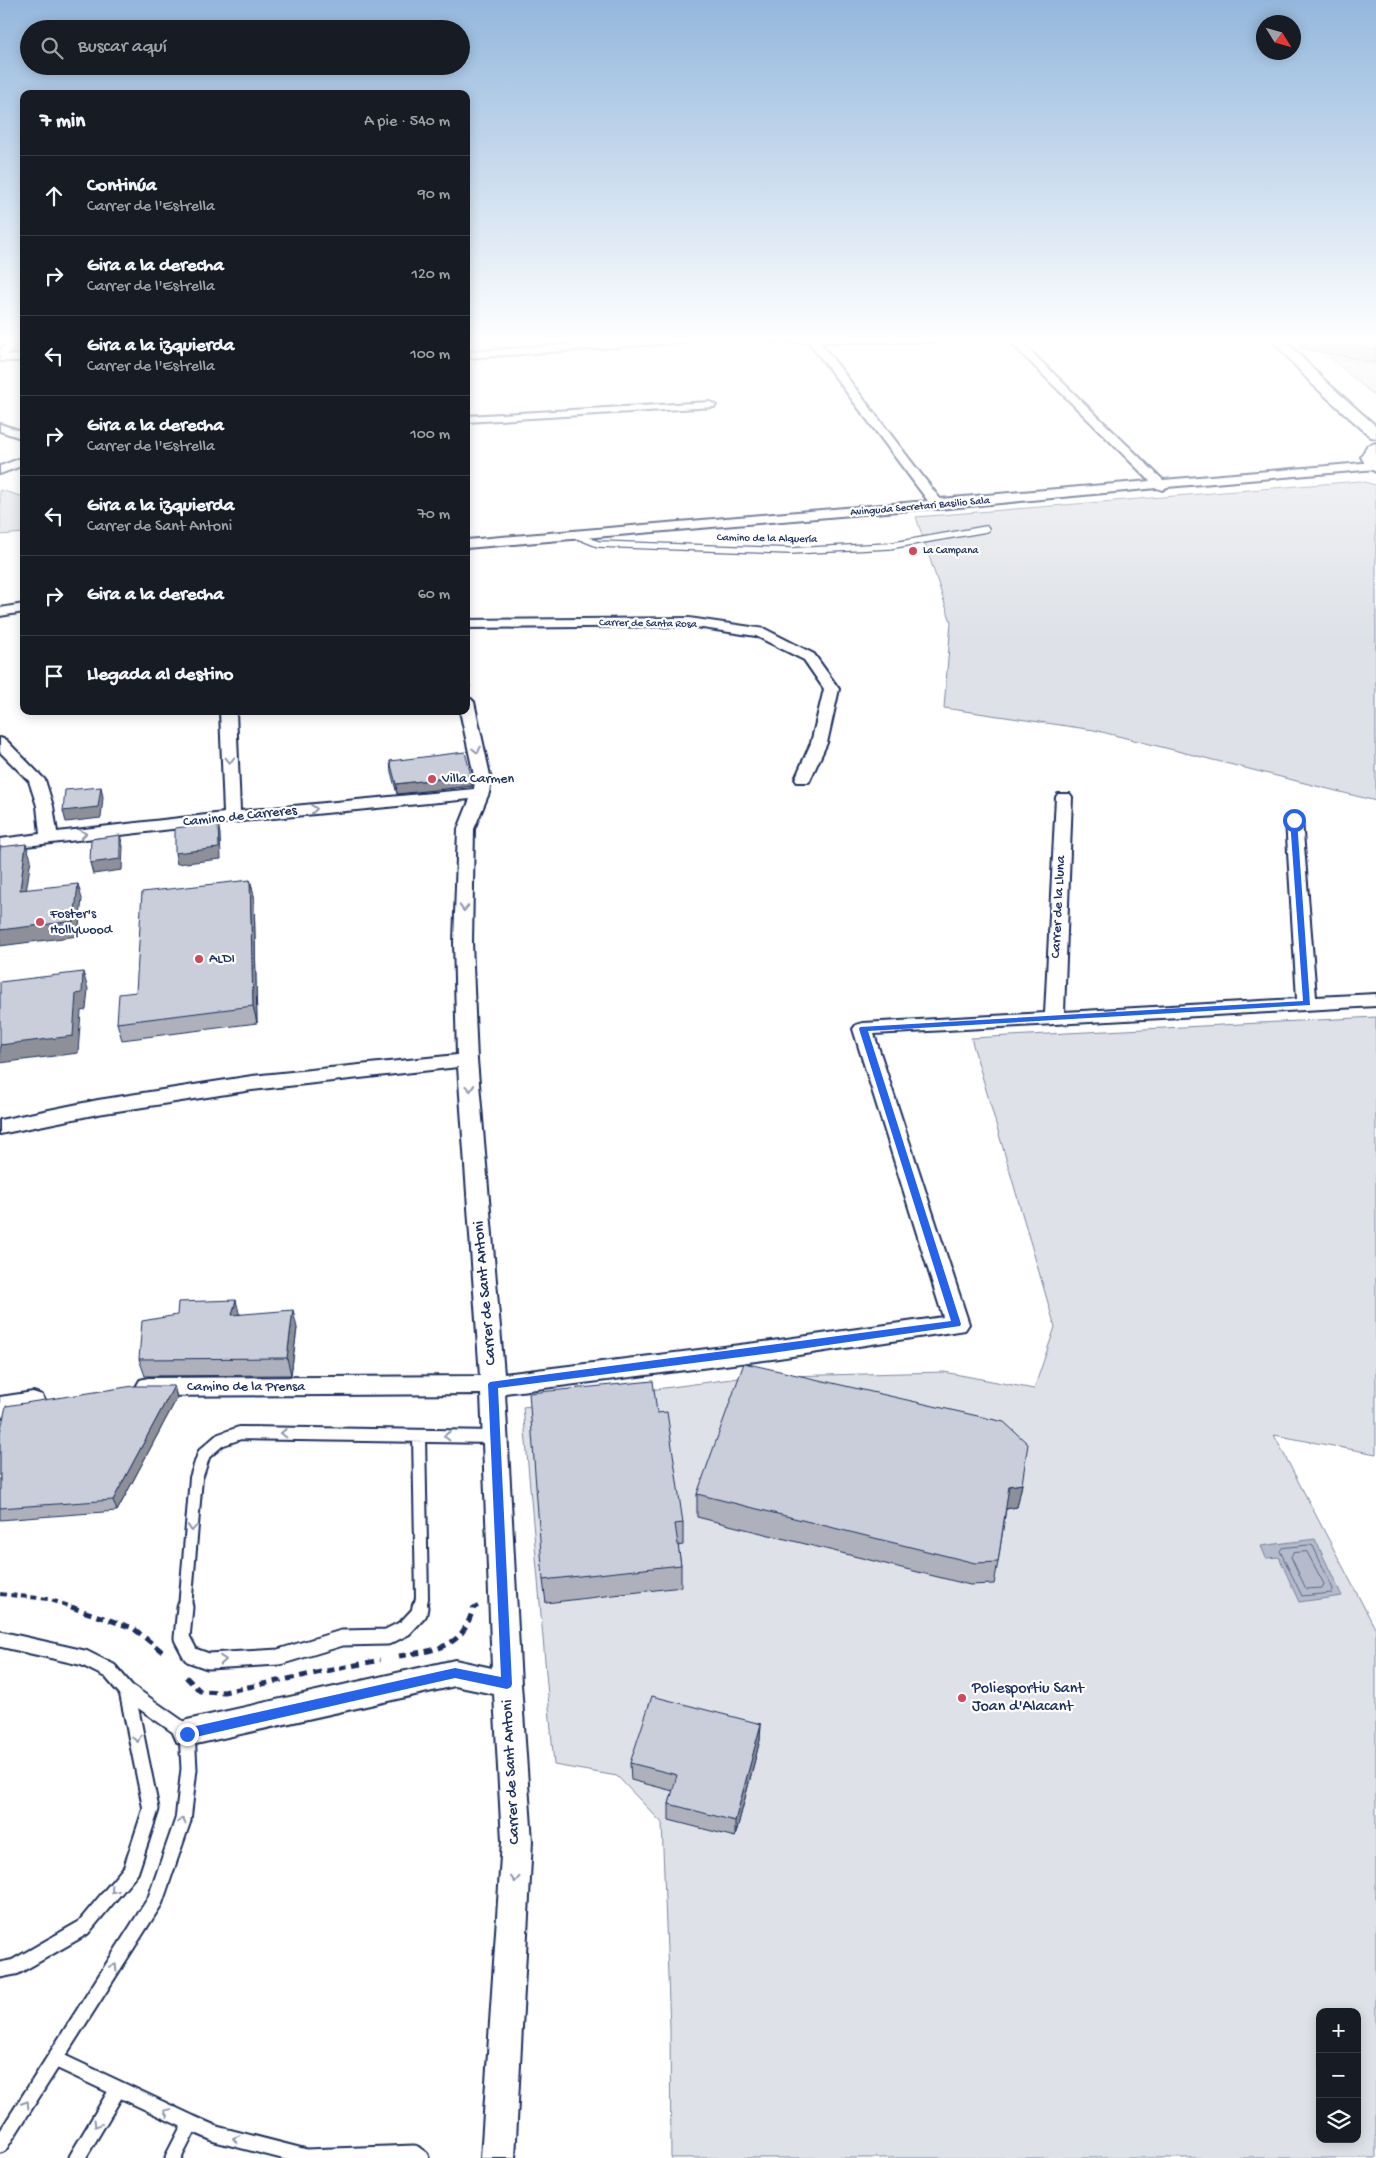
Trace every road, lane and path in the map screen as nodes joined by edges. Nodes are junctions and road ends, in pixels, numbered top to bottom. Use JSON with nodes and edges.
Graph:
{"nodes":[{"id":1,"x":888,"y":440,"type":"edge"},
{"id":2,"x":1115,"y":440,"type":"edge"},
{"id":3,"x":1376,"y":447,"type":"edge"},
{"id":4,"x":20,"y":462,"type":"edge"},
{"id":5,"x":1375,"y":466,"type":"edge"},
{"id":6,"x":0,"y":470,"type":"edge"},
{"id":7,"x":1162,"y":486,"type":"junction"},
{"id":8,"x":938,"y":505,"type":"junction"},
{"id":9,"x":986,"y":529,"type":"dead end"},
{"id":10,"x":578,"y":536,"type":"junction"},
{"id":11,"x":470,"y":544,"type":"edge"},
{"id":12,"x":20,"y":609,"type":"edge"},
{"id":13,"x":0,"y":612,"type":"edge"},
{"id":14,"x":470,"y":624,"type":"edge"},
{"id":15,"x":228,"y":715,"type":"edge"},
{"id":16,"x":469,"y":715,"type":"edge"},
{"id":17,"x":0,"y":743,"type":"edge"},
{"id":18,"x":803,"y":779,"type":"dead end"},
{"id":19,"x":481,"y":794,"type":"junction"},
{"id":20,"x":1064,"y":797,"type":"dead end"},
{"id":21,"x":232,"y":817,"type":"junction"},
{"id":22,"x":1294,"y":820,"type":"dead end"},
{"id":23,"x":49,"y":838,"type":"junction"},
{"id":24,"x":0,"y":844,"type":"edge"},
{"id":25,"x":1376,"y":1000,"type":"edge"},
{"id":26,"x":1307,"y":1004,"type":"junction"},
{"id":27,"x":1054,"y":1018,"type":"junction"},
{"id":28,"x":468,"y":1060,"type":"junction"},
{"id":29,"x":0,"y":1127,"type":"edge"},
{"id":30,"x":493,"y":1384,"type":"junction"},
{"id":31,"x":127,"y":1388,"type":"edge"},
{"id":32,"x":59,"y":1398,"type":"edge"},
{"id":33,"x":0,"y":1407,"type":"edge"},
{"id":34,"x":419,"y":1436,"type":"junction"},
{"id":35,"x":496,"y":1437,"type":"junction"},
{"id":36,"x":0,"y":1639,"type":"edge"},
{"id":37,"x":507,"y":1684,"type":"junction"},
{"id":38,"x":127,"y":1691,"type":"junction"},
{"id":39,"x":187,"y":1734,"type":"junction"},
{"id":40,"x":0,"y":1970,"type":"edge"},
{"id":41,"x":55,"y":2059,"type":"junction"},
{"id":42,"x":118,"y":2089,"type":"junction"},
{"id":43,"x":191,"y":2123,"type":"junction"},
{"id":44,"x":0,"y":2145,"type":"edge"},
{"id":45,"x":76,"y":2158,"type":"edge"},
{"id":46,"x":173,"y":2158,"type":"edge"},
{"id":47,"x":421,"y":2158,"type":"edge"},
{"id":48,"x":498,"y":2158,"type":"edge"}],
"edges":[{"from":1,"to":8,"type":"street"},
{"from":2,"to":7,"type":"street"},
{"from":3,"to":5,"type":"street"},
{"from":4,"to":6,"type":"street"},
{"from":5,"to":7,"type":"street","name":"Avinguda Secretari Basilio Sala"},
{"from":7,"to":8,"type":"street","name":"Avinguda Secretari Basilio Sala"},
{"from":8,"to":10,"type":"street","name":"Avinguda Secretari Basilio Sala"},
{"from":9,"to":10,"type":"lane","name":"Camino de la Alquería"},
{"from":10,"to":11,"type":"street","name":"Avinguda Secretari Basilio Sala"},
{"from":12,"to":13,"type":"street"},
{"from":14,"to":18,"type":"street","name":"Carrer de Santa Rosa"},
{"from":15,"to":21,"type":"street","one_way":true},
{"from":16,"to":19,"type":"street","name":"Carrer de Sant Antoni","one_way":true},
{"from":17,"to":23,"type":"street"},
{"from":21,"to":19,"type":"street","name":"Camino de Carreres","one_way":true},
{"from":19,"to":28,"type":"street","name":"Carrer de Sant Antoni","one_way":true},
{"from":20,"to":27,"type":"street","name":"Carrer de la Lluna"},
{"from":23,"to":21,"type":"street","name":"Camino de Carreres","one_way":true},
{"from":22,"to":26,"type":"street"},
{"from":23,"to":24,"type":"street","name":"Camino de Carreres"},
{"from":25,"to":26,"type":"street"},
{"from":26,"to":27,"type":"street"},
{"from":27,"to":30,"type":"street","name":"Camino de la Prensa"},
{"from":28,"to":29,"type":"street"},
{"from":28,"to":30,"type":"street","name":"Carrer de Sant Antoni","one_way":true},
{"from":30,"to":31,"type":"street","name":"Camino de la Prensa"},
{"from":30,"to":35,"type":"street","name":"Carrer de Sant Antoni"},
{"from":32,"to":33,"type":"street"},
{"from":34,"to":34,"type":"lane","one_way":true},
{"from":35,"to":34,"type":"lane","one_way":true},
{"from":35,"to":37,"type":"street","name":"Carrer de Sant Antoni"},
{"from":36,"to":38,"type":"lane"},
{"from":37,"to":39,"type":"street"},
{"from":37,"to":48,"type":"street","name":"Carrer de Sant Antoni","one_way":true},
{"from":38,"to":39,"type":"lane"},
{"from":38,"to":40,"type":"lane","one_way":true},
{"from":41,"to":39,"type":"lane","one_way":true},
{"from":41,"to":42,"type":"lane"},
{"from":44,"to":41,"type":"lane","one_way":true},
{"from":43,"to":42,"type":"lane","one_way":true},
{"from":42,"to":45,"type":"lane","one_way":true},
{"from":43,"to":46,"type":"lane"},
{"from":47,"to":43,"type":"lane","one_way":true}]}
